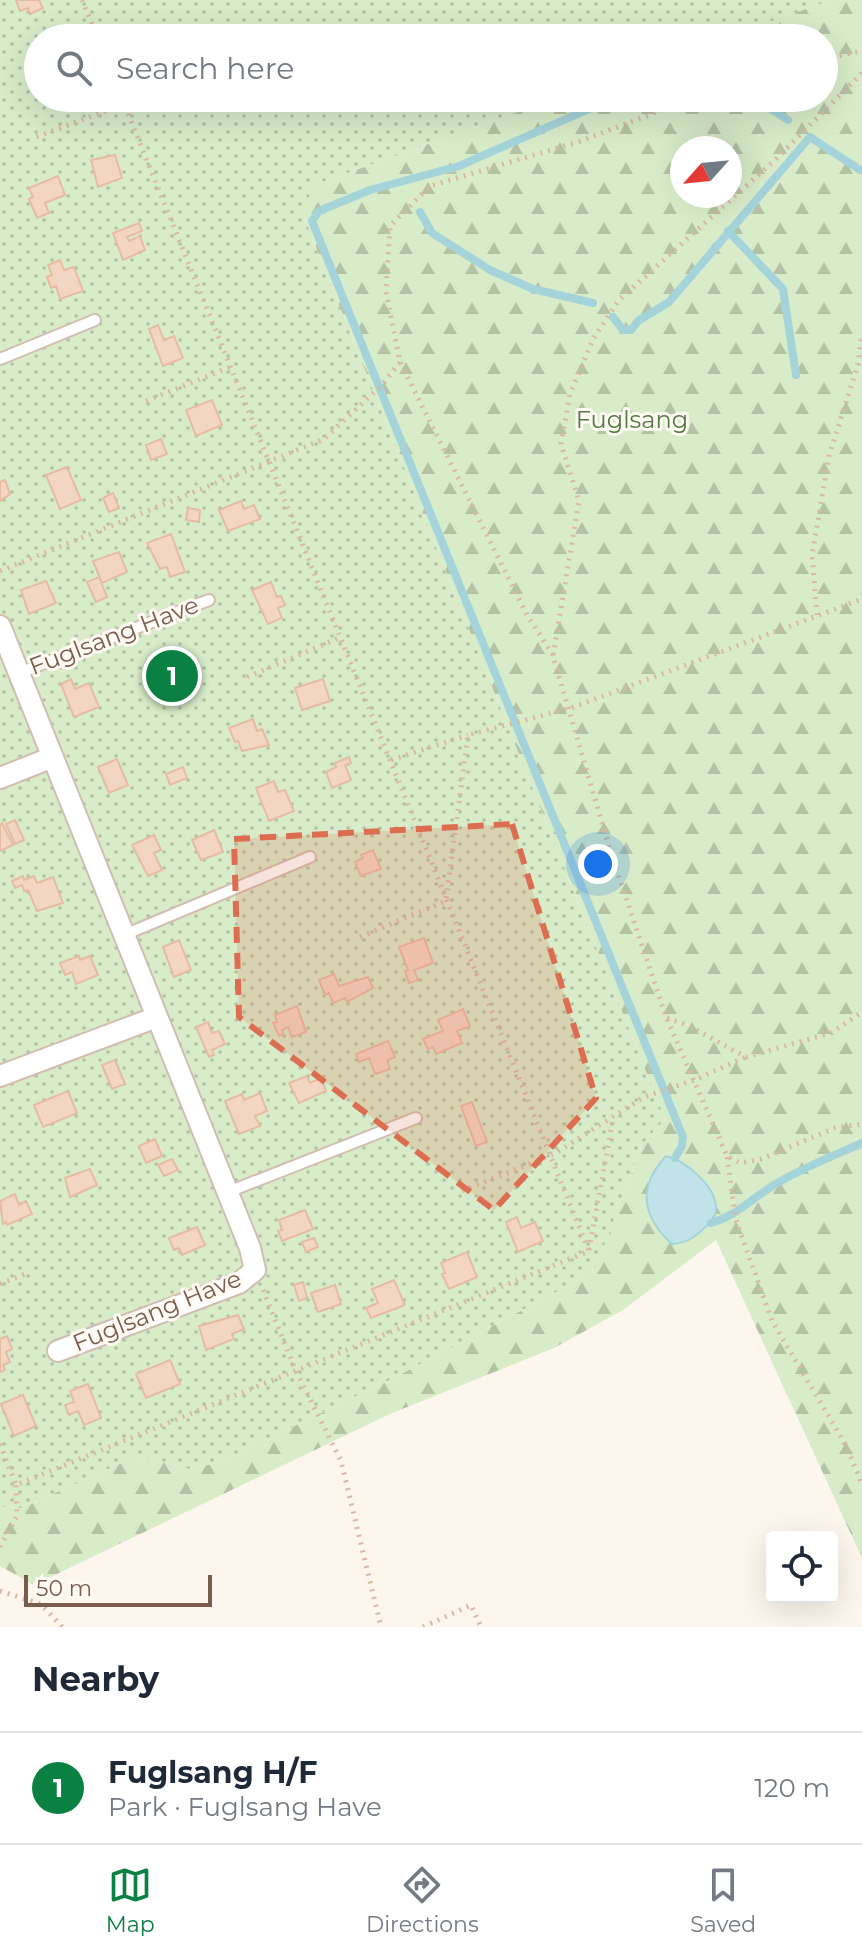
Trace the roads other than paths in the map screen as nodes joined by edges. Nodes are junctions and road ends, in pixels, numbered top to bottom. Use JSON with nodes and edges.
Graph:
{"nodes":[{"id":1,"x":95,"y":320,"type":"dead end"},
{"id":2,"x":0,"y":359,"type":"edge"},
{"id":3,"x":209,"y":600,"type":"dead end"},
{"id":4,"x":0,"y":626,"type":"edge"},
{"id":5,"x":19,"y":673,"type":"junction"},
{"id":6,"x":53,"y":757,"type":"junction"},
{"id":7,"x":0,"y":778,"type":"edge"},
{"id":8,"x":310,"y":857,"type":"dead end"},
{"id":9,"x":124,"y":935,"type":"junction"},
{"id":10,"x":157,"y":1017,"type":"junction"},
{"id":11,"x":0,"y":1076,"type":"edge"},
{"id":12,"x":416,"y":1118,"type":"dead end"},
{"id":13,"x":228,"y":1192,"type":"junction"},
{"id":14,"x":58,"y":1351,"type":"dead end"}],
"edges":[{"from":1,"to":2,"type":"lane"},
{"from":3,"to":5,"type":"lane","name":"Fuglsang Have"},
{"from":4,"to":5,"type":"street","name":"Fuglsang Have"},
{"from":5,"to":6,"type":"street","name":"Fuglsang Have"},
{"from":6,"to":7,"type":"street"},
{"from":6,"to":9,"type":"street","name":"Fuglsang Have"},
{"from":8,"to":9,"type":"lane"},
{"from":9,"to":10,"type":"street","name":"Fuglsang Have"},
{"from":10,"to":11,"type":"street"},
{"from":10,"to":13,"type":"street","name":"Fuglsang Have"},
{"from":12,"to":13,"type":"lane"},
{"from":13,"to":14,"type":"street","name":"Fuglsang Have"}]}
